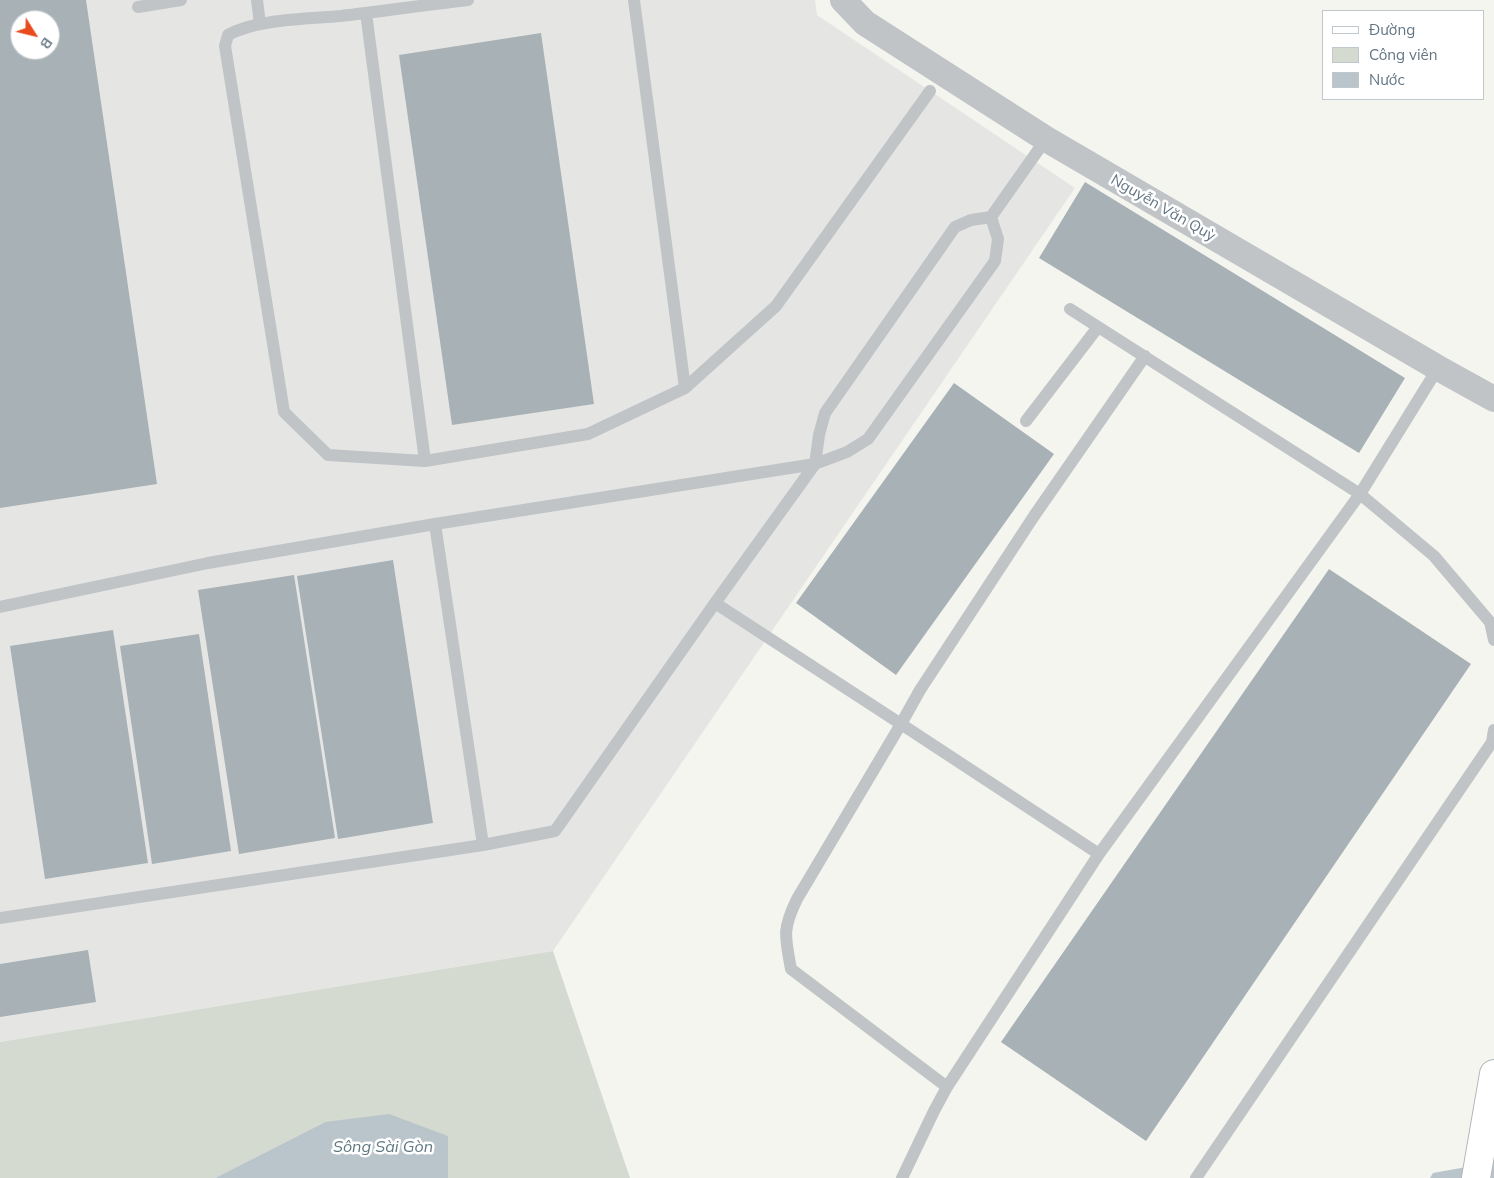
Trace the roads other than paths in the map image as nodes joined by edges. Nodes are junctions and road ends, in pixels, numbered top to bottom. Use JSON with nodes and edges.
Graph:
{"nodes":[{"id":1,"x":181,"y":0,"type":"edge"},
{"id":2,"x":257,"y":0,"type":"edge"},
{"id":3,"x":468,"y":0,"type":"edge"},
{"id":4,"x":634,"y":0,"type":"edge"},
{"id":5,"x":843,"y":0,"type":"edge"},
{"id":6,"x":138,"y":7,"type":"dead end"},
{"id":7,"x":366,"y":13,"type":"junction"},
{"id":8,"x":260,"y":24,"type":"junction"},
{"id":9,"x":930,"y":91,"type":"dead end"},
{"id":10,"x":1046,"y":139,"type":"junction"},
{"id":11,"x":991,"y":217,"type":"junction"},
{"id":12,"x":1070,"y":308,"type":"dead end"},
{"id":13,"x":1098,"y":327,"type":"junction"},
{"id":14,"x":1145,"y":356,"type":"junction"},
{"id":15,"x":1438,"y":368,"type":"junction"},
{"id":16,"x":685,"y":388,"type":"junction"},
{"id":17,"x":1494,"y":399,"type":"edge"},
{"id":18,"x":1026,"y":421,"type":"dead end"},
{"id":19,"x":425,"y":461,"type":"junction"},
{"id":20,"x":815,"y":464,"type":"junction"},
{"id":21,"x":1360,"y":494,"type":"junction"},
{"id":22,"x":435,"y":524,"type":"junction"},
{"id":23,"x":715,"y":603,"type":"junction"},
{"id":24,"x":0,"y":607,"type":"edge"},
{"id":25,"x":1494,"y":640,"type":"edge"},
{"id":26,"x":901,"y":724,"type":"junction"},
{"id":27,"x":1494,"y":730,"type":"edge"},
{"id":28,"x":483,"y":845,"type":"junction"},
{"id":29,"x":1098,"y":854,"type":"junction"},
{"id":30,"x":0,"y":918,"type":"edge"},
{"id":31,"x":1494,"y":1074,"type":"edge"},
{"id":32,"x":947,"y":1087,"type":"junction"},
{"id":33,"x":902,"y":1178,"type":"edge"},
{"id":34,"x":1196,"y":1178,"type":"edge"},
{"id":35,"x":1476,"y":1178,"type":"edge"}],
"edges":[{"from":1,"to":6,"type":"lane"},
{"from":2,"to":8,"type":"lane"},
{"from":3,"to":7,"type":"lane"},
{"from":4,"to":16,"type":"lane"},
{"from":5,"to":10,"type":"street","name":"Nguyễn Văn Quỳ"},
{"from":7,"to":8,"type":"lane"},
{"from":7,"to":19,"type":"lane"},
{"from":8,"to":19,"type":"lane"},
{"from":9,"to":16,"type":"lane"},
{"from":10,"to":11,"type":"lane"},
{"from":10,"to":15,"type":"street","name":"Nguyễn Văn Quỳ"},
{"from":11,"to":20,"type":"lane"},
{"from":11,"to":20,"type":"lane"},
{"from":12,"to":13,"type":"lane"},
{"from":13,"to":14,"type":"lane"},
{"from":13,"to":18,"type":"lane"},
{"from":14,"to":21,"type":"lane"},
{"from":14,"to":26,"type":"lane"},
{"from":15,"to":17,"type":"street","name":"Nguyễn Văn Quỳ"},
{"from":15,"to":21,"type":"lane"},
{"from":16,"to":19,"type":"lane"},
{"from":20,"to":22,"type":"lane"},
{"from":20,"to":23,"type":"lane"},
{"from":21,"to":25,"type":"lane"},
{"from":21,"to":29,"type":"lane"},
{"from":22,"to":24,"type":"lane"},
{"from":22,"to":28,"type":"lane"},
{"from":23,"to":26,"type":"lane"},
{"from":23,"to":28,"type":"lane"},
{"from":26,"to":29,"type":"lane"},
{"from":26,"to":32,"type":"lane"},
{"from":27,"to":34,"type":"lane"},
{"from":28,"to":30,"type":"lane"},
{"from":29,"to":32,"type":"lane"},
{"from":31,"to":35,"type":"main road"},
{"from":32,"to":33,"type":"lane"}]}
